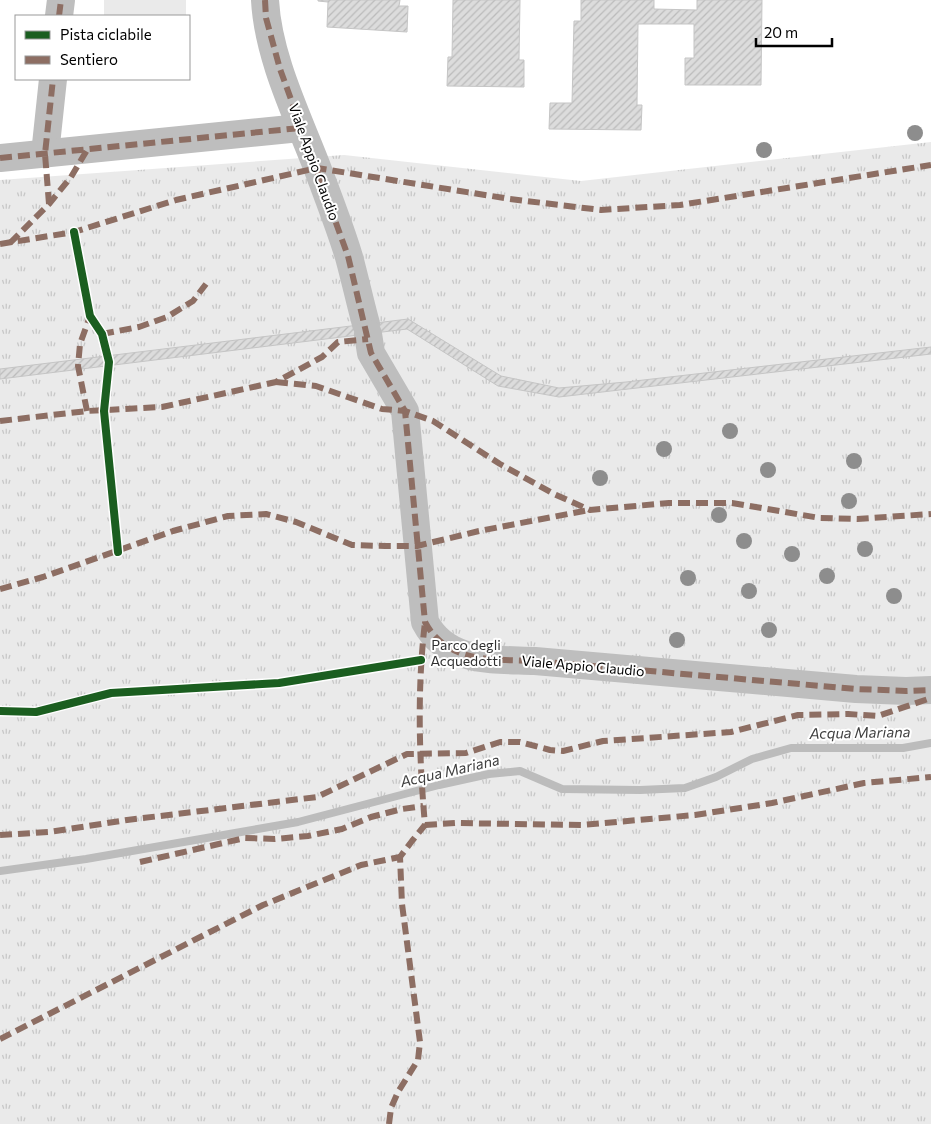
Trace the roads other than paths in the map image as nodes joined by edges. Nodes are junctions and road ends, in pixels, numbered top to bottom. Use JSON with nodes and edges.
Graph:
{"nodes":[{"id":1,"x":61,"y":0,"type":"edge"},
{"id":2,"x":265,"y":0,"type":"edge"},
{"id":3,"x":59,"y":15,"type":"edge"},
{"id":4,"x":53,"y":80,"type":"edge"},
{"id":5,"x":300,"y":128,"type":"junction"},
{"id":6,"x":45,"y":154,"type":"junction"},
{"id":7,"x":0,"y":158,"type":"edge"},
{"id":8,"x":931,"y":690,"type":"edge"}],
"edges":[{"from":1,"to":3,"type":"street"},
{"from":2,"to":5,"type":"street","name":"Viale Appio Claudio"},
{"from":4,"to":6,"type":"street"},
{"from":5,"to":6,"type":"street"},
{"from":5,"to":8,"type":"street","name":"Viale Appio Claudio"},
{"from":6,"to":7,"type":"street"}]}
